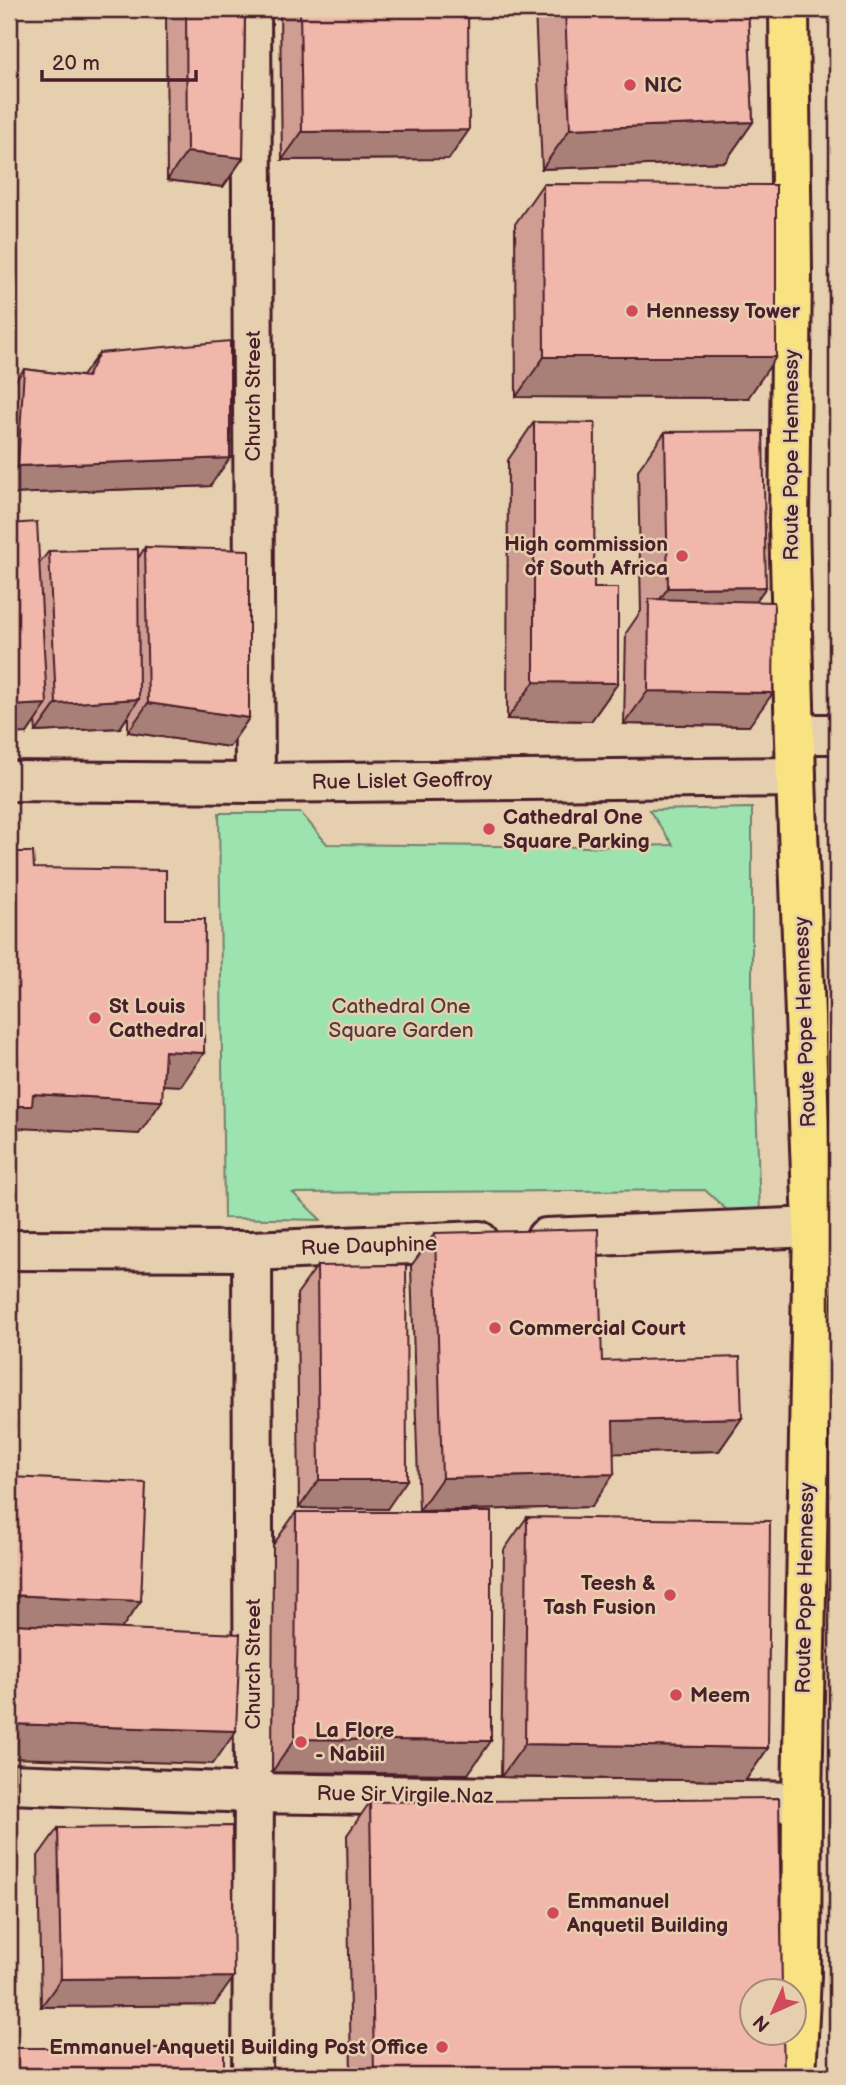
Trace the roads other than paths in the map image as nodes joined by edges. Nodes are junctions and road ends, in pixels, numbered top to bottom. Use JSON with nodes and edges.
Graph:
{"nodes":[{"id":1,"x":251,"y":9,"type":"edge"},
{"id":2,"x":789,"y":9,"type":"edge"},
{"id":3,"x":795,"y":734,"type":"junction"},
{"id":4,"x":837,"y":734,"type":"edge"},
{"id":5,"x":796,"y":777,"type":"junction"},
{"id":6,"x":9,"y":781,"type":"edge"},
{"id":7,"x":255,"y":783,"type":"junction"},
{"id":8,"x":825,"y":1227,"type":"edge"},
{"id":9,"x":9,"y":1250,"type":"edge"},
{"id":10,"x":252,"y":1251,"type":"junction"},
{"id":11,"x":9,"y":1784,"type":"edge"},
{"id":12,"x":254,"y":1793,"type":"junction"},
{"id":13,"x":802,"y":1802,"type":"junction"},
{"id":14,"x":252,"y":2076,"type":"edge"},
{"id":15,"x":796,"y":2076,"type":"edge"}],
"edges":[{"from":1,"to":7,"type":"street","name":"Church Street"},
{"from":2,"to":3,"type":"main road","name":"Route Pope Hennessy"},
{"from":3,"to":4,"type":"street"},
{"from":3,"to":5,"type":"main road","name":"Route Pope Hennessy"},
{"from":5,"to":7,"type":"street","name":"Rue Lislet Geoffroy"},
{"from":5,"to":8,"type":"main road","name":"Route Pope Hennessy"},
{"from":6,"to":7,"type":"street","name":"Rue Lislet Geoffroy"},
{"from":8,"to":10,"type":"street","name":"Rue Dauphine"},
{"from":8,"to":13,"type":"main road","name":"Route Pope Hennessy"},
{"from":9,"to":10,"type":"street","name":"Rue Dauphine"},
{"from":10,"to":12,"type":"street","name":"Church Street"},
{"from":11,"to":12,"type":"street","name":"Rue Sir Virgile Naz"},
{"from":12,"to":13,"type":"street","name":"Rue Sir Virgile Naz"},
{"from":12,"to":14,"type":"street","name":"Church Street"},
{"from":13,"to":15,"type":"main road","name":"Route Pope Hennessy"}]}
